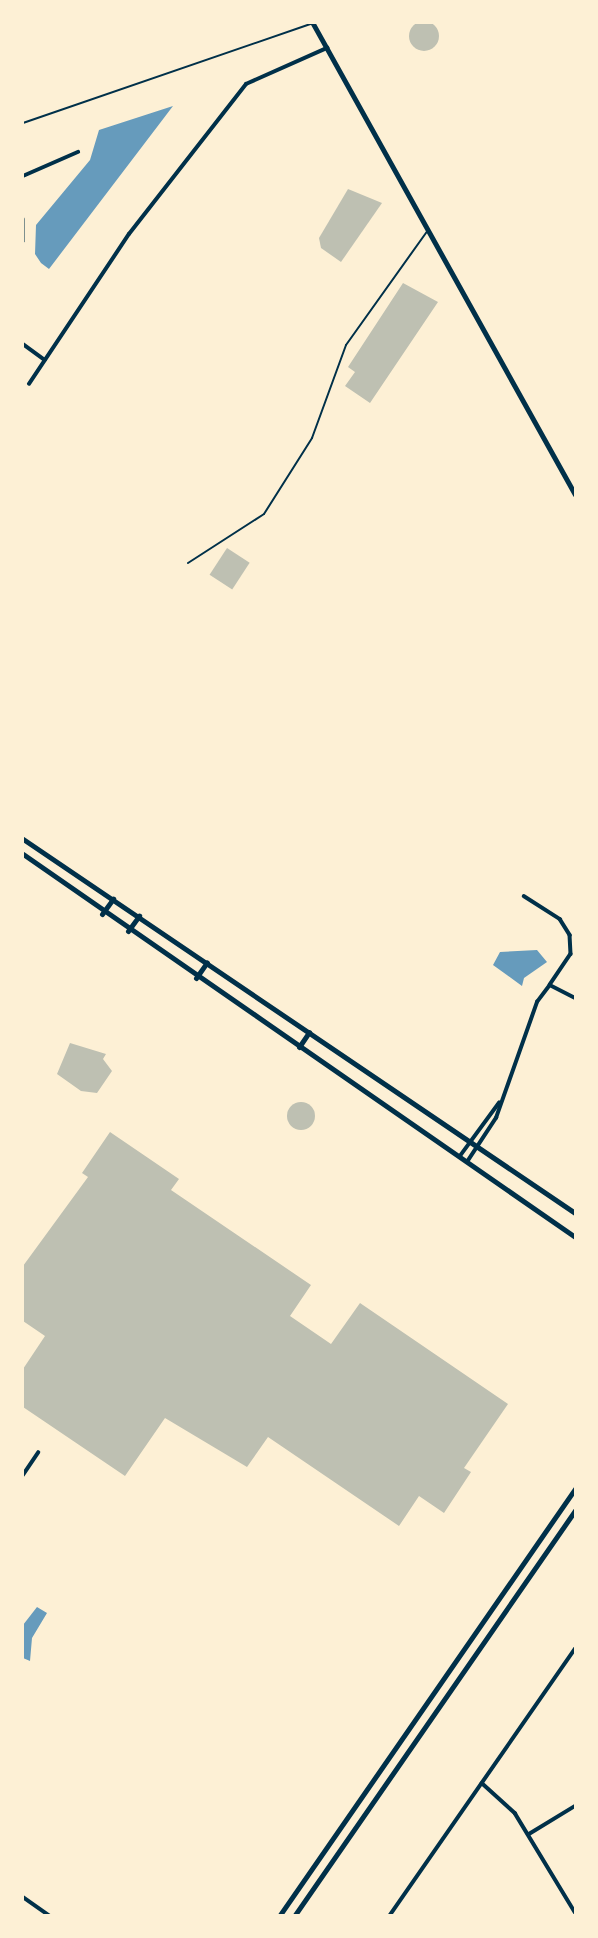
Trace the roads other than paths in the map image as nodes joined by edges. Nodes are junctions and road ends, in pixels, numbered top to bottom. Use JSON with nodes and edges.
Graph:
{"nodes":[{"id":1,"x":312,"y":24,"type":"edge"},
{"id":2,"x":327,"y":48,"type":"junction"},
{"id":3,"x":78,"y":152,"type":"dead end"},
{"id":4,"x":23,"y":176,"type":"edge"},
{"id":5,"x":23,"y":219,"type":"edge"},
{"id":6,"x":429,"y":229,"type":"junction"},
{"id":7,"x":23,"y":241,"type":"edge"},
{"id":8,"x":23,"y":344,"type":"edge"},
{"id":9,"x":45,"y":360,"type":"junction"},
{"id":10,"x":29,"y":384,"type":"dead end"},
{"id":11,"x":575,"y":494,"type":"edge"},
{"id":12,"x":188,"y":563,"type":"dead end"},
{"id":13,"x":23,"y":839,"type":"edge"},
{"id":14,"x":23,"y":854,"type":"edge"},
{"id":15,"x":524,"y":896,"type":"dead end"},
{"id":16,"x":113,"y":899,"type":"junction"},
{"id":17,"x":102,"y":914,"type":"junction"},
{"id":18,"x":139,"y":916,"type":"junction"},
{"id":19,"x":128,"y":932,"type":"junction"},
{"id":20,"x":573,"y":936,"type":"edge"},
{"id":21,"x":573,"y":950,"type":"edge"},
{"id":22,"x":207,"y":962,"type":"junction"},
{"id":23,"x":196,"y":978,"type":"junction"},
{"id":24,"x":550,"y":985,"type":"junction"},
{"id":25,"x":575,"y":998,"type":"edge"},
{"id":26,"x":309,"y":1032,"type":"junction"},
{"id":27,"x":299,"y":1047,"type":"junction"},
{"id":28,"x":501,"y":1102,"type":"junction"},
{"id":29,"x":470,"y":1141,"type":"junction"},
{"id":30,"x":479,"y":1147,"type":"junction"},
{"id":31,"x":459,"y":1157,"type":"junction"},
{"id":32,"x":467,"y":1162,"type":"junction"},
{"id":33,"x":575,"y":1213,"type":"edge"},
{"id":34,"x":575,"y":1237,"type":"edge"},
{"id":35,"x":38,"y":1453,"type":"dead end"},
{"id":36,"x":23,"y":1475,"type":"edge"},
{"id":37,"x":575,"y":1489,"type":"edge"},
{"id":38,"x":575,"y":1511,"type":"edge"},
{"id":39,"x":475,"y":1633,"type":"junction"},
{"id":40,"x":485,"y":1640,"type":"junction"},
{"id":41,"x":575,"y":1649,"type":"edge"},
{"id":42,"x":415,"y":1721,"type":"junction"},
{"id":43,"x":425,"y":1728,"type":"junction"},
{"id":44,"x":482,"y":1783,"type":"junction"},
{"id":45,"x":575,"y":1806,"type":"edge"},
{"id":46,"x":529,"y":1834,"type":"junction"},
{"id":47,"x":23,"y":1897,"type":"edge"},
{"id":48,"x":575,"y":1912,"type":"edge"},
{"id":49,"x":49,"y":1915,"type":"edge"},
{"id":50,"x":280,"y":1915,"type":"edge"},
{"id":51,"x":295,"y":1915,"type":"edge"},
{"id":52,"x":390,"y":1915,"type":"edge"}],
"edges":[{"from":1,"to":2,"type":"street"},
{"from":2,"to":6,"type":"street"},
{"from":2,"to":9,"type":"street"},
{"from":3,"to":4,"type":"street"},
{"from":5,"to":7,"type":"street"},
{"from":6,"to":11,"type":"street"},
{"from":6,"to":12,"type":"lane"},
{"from":8,"to":9,"type":"street"},
{"from":9,"to":10,"type":"street"},
{"from":13,"to":16,"type":"main road"},
{"from":14,"to":17,"type":"main road"},
{"from":15,"to":20,"type":"street"},
{"from":16,"to":17,"type":"main road"},
{"from":16,"to":18,"type":"main road"},
{"from":17,"to":19,"type":"main road"},
{"from":18,"to":19,"type":"main road"},
{"from":18,"to":22,"type":"main road"},
{"from":19,"to":23,"type":"main road"},
{"from":20,"to":21,"type":"street"},
{"from":21,"to":24,"type":"street"},
{"from":22,"to":23,"type":"main road"},
{"from":22,"to":26,"type":"main road"},
{"from":23,"to":27,"type":"main road"},
{"from":24,"to":25,"type":"street"},
{"from":24,"to":28,"type":"street"},
{"from":26,"to":27,"type":"main road"},
{"from":26,"to":29,"type":"main road"},
{"from":27,"to":31,"type":"main road"},
{"from":28,"to":29,"type":"street"},
{"from":28,"to":30,"type":"street"},
{"from":29,"to":30,"type":"main road"},
{"from":29,"to":31,"type":"street"},
{"from":30,"to":32,"type":"street"},
{"from":30,"to":33,"type":"main road"},
{"from":31,"to":32,"type":"main road"},
{"from":32,"to":34,"type":"main road"},
{"from":35,"to":36,"type":"street"},
{"from":37,"to":39,"type":"street"},
{"from":38,"to":40,"type":"street"},
{"from":39,"to":40,"type":"street"},
{"from":39,"to":42,"type":"street"},
{"from":40,"to":43,"type":"street"},
{"from":41,"to":44,"type":"street"},
{"from":42,"to":43,"type":"street"},
{"from":42,"to":50,"type":"street"},
{"from":43,"to":51,"type":"street"},
{"from":44,"to":46,"type":"street"},
{"from":44,"to":52,"type":"street"},
{"from":45,"to":46,"type":"street"},
{"from":46,"to":48,"type":"street"},
{"from":47,"to":49,"type":"street"}]}
